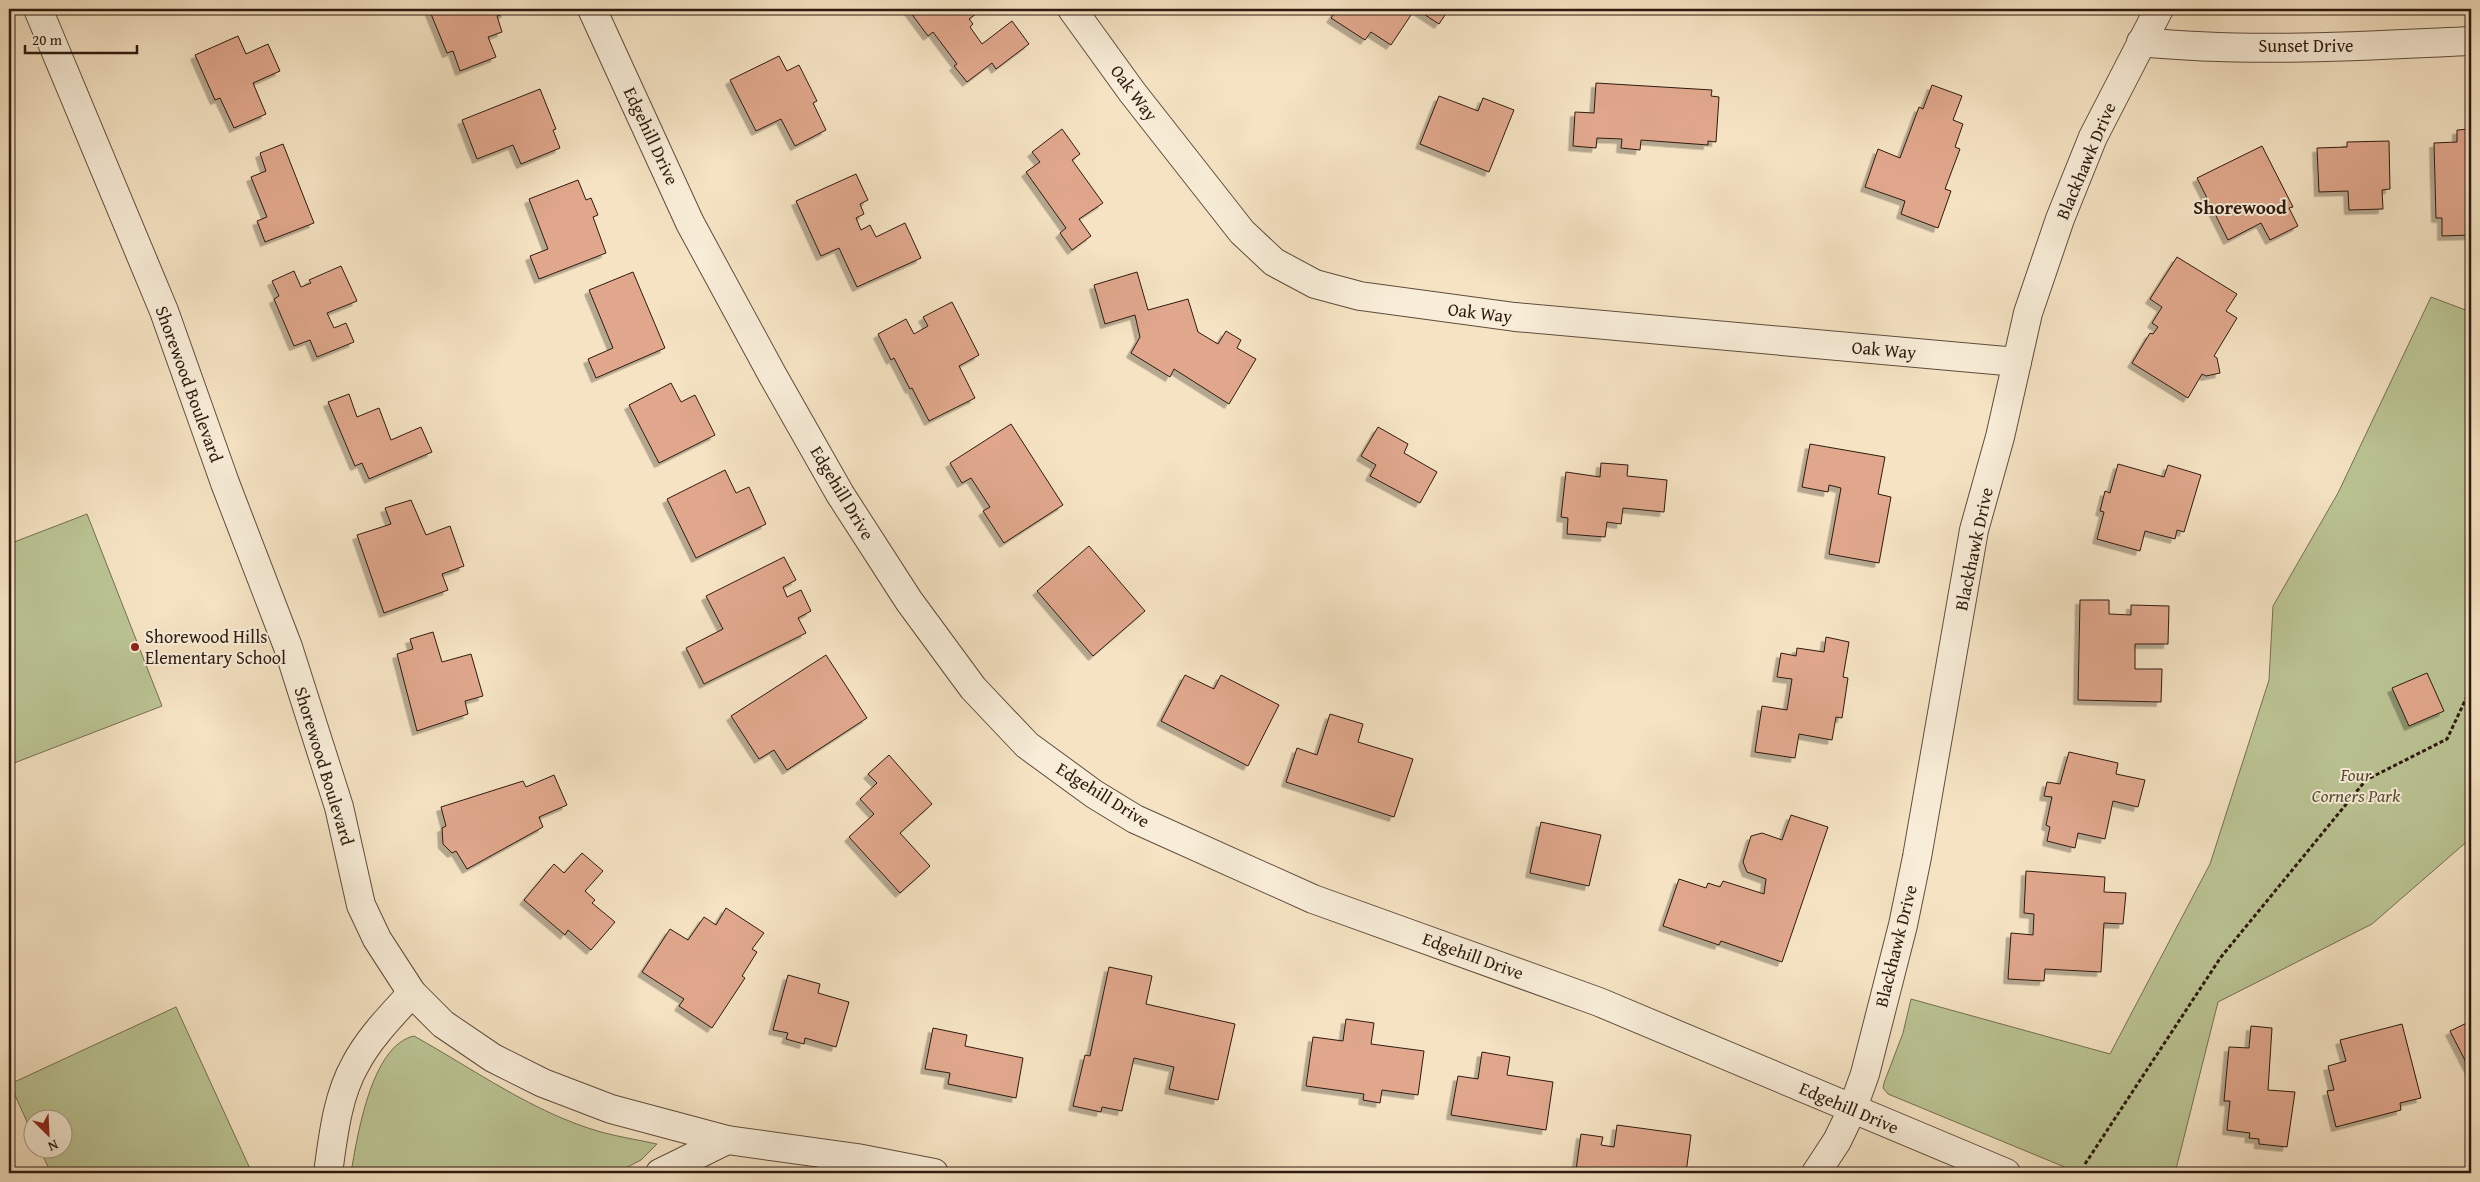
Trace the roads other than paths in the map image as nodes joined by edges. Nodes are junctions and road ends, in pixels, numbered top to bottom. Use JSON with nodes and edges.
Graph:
{"nodes":[{"id":1,"x":38,"y":9,"type":"edge"},
{"id":2,"x":592,"y":9,"type":"edge"},
{"id":3,"x":1072,"y":9,"type":"edge"},
{"id":4,"x":2159,"y":9,"type":"edge"},
{"id":5,"x":2141,"y":42,"type":"junction"},
{"id":6,"x":2471,"y":42,"type":"edge"},
{"id":7,"x":2018,"y":362,"type":"junction"},
{"id":8,"x":412,"y":993,"type":"junction"},
{"id":9,"x":1852,"y":1110,"type":"junction"},
{"id":10,"x":727,"y":1140,"type":"junction"},
{"id":11,"x":328,"y":1173,"type":"edge"},
{"id":12,"x":660,"y":1173,"type":"edge"},
{"id":13,"x":934,"y":1173,"type":"edge"},
{"id":14,"x":1816,"y":1173,"type":"edge"},
{"id":15,"x":2006,"y":1173,"type":"edge"}],
"edges":[{"from":1,"to":8,"type":"street","name":"Shorewood Boulevard"},
{"from":2,"to":9,"type":"street","name":"Edgehill Drive"},
{"from":3,"to":7,"type":"street","name":"Oak Way"},
{"from":4,"to":5,"type":"street","name":"Blackhawk Drive"},
{"from":5,"to":6,"type":"street","name":"Sunset Drive"},
{"from":5,"to":7,"type":"street","name":"Blackhawk Drive"},
{"from":7,"to":9,"type":"street","name":"Blackhawk Drive"},
{"from":8,"to":10,"type":"street","name":"Shorewood Boulevard"},
{"from":8,"to":11,"type":"street"},
{"from":9,"to":14,"type":"street","name":"Blackhawk Drive"},
{"from":9,"to":15,"type":"street","name":"Edgehill Drive"},
{"from":10,"to":12,"type":"street"},
{"from":10,"to":13,"type":"street","name":"Shorewood Boulevard"}]}
